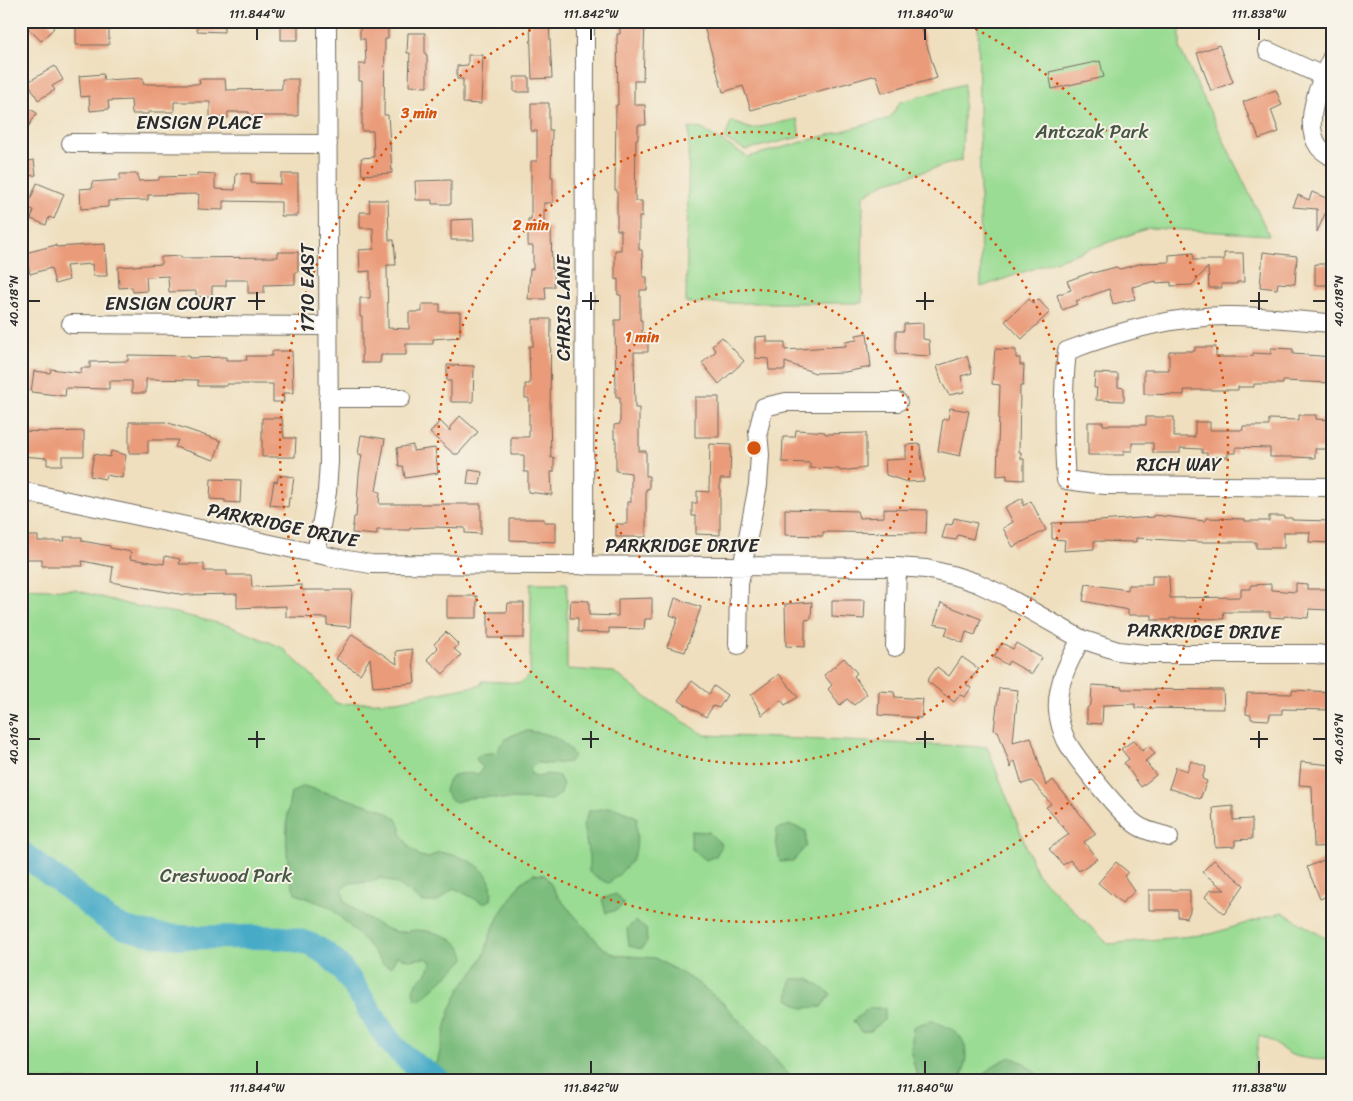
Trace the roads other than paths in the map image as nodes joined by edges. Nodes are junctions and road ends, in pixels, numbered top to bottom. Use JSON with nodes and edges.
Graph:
{"nodes":[{"id":1,"x":327,"y":21,"type":"edge"},
{"id":2,"x":585,"y":21,"type":"edge"},
{"id":3,"x":1268,"y":51,"type":"dead end"},
{"id":4,"x":1332,"y":57,"type":"edge"},
{"id":5,"x":1323,"y":76,"type":"junction"},
{"id":6,"x":71,"y":143,"type":"dead end"},
{"id":7,"x":328,"y":144,"type":"junction"},
{"id":8,"x":1332,"y":157,"type":"edge"},
{"id":9,"x":1332,"y":323,"type":"edge"},
{"id":10,"x":71,"y":324,"type":"dead end"},
{"id":11,"x":328,"y":326,"type":"junction"},
{"id":12,"x":328,"y":398,"type":"junction"},
{"id":13,"x":401,"y":398,"type":"dead end"},
{"id":14,"x":898,"y":402,"type":"dead end"},
{"id":15,"x":1332,"y":487,"type":"edge"},
{"id":16,"x":21,"y":492,"type":"edge"},
{"id":17,"x":316,"y":554,"type":"junction"},
{"id":18,"x":584,"y":566,"type":"junction"},
{"id":19,"x":742,"y":567,"type":"junction"},
{"id":20,"x":897,"y":568,"type":"junction"},
{"id":21,"x":1081,"y":639,"type":"junction"},
{"id":22,"x":738,"y":645,"type":"dead end"},
{"id":23,"x":894,"y":647,"type":"dead end"},
{"id":24,"x":1332,"y":656,"type":"edge"},
{"id":25,"x":1169,"y":837,"type":"dead end"}],
"edges":[{"from":1,"to":7,"type":"street","name":"1710 EAST"},
{"from":2,"to":18,"type":"street","name":"CHRIS LANE"},
{"from":3,"to":5,"type":"street"},
{"from":4,"to":5,"type":"street"},
{"from":5,"to":8,"type":"street"},
{"from":6,"to":7,"type":"street","name":"ENSIGN PLACE"},
{"from":7,"to":11,"type":"street","name":"1710 EAST"},
{"from":9,"to":15,"type":"street","name":"RICH WAY"},
{"from":10,"to":11,"type":"street","name":"ENSIGN COURT"},
{"from":11,"to":12,"type":"street","name":"1710 EAST"},
{"from":12,"to":13,"type":"street"},
{"from":12,"to":17,"type":"street","name":"1710 EAST"},
{"from":14,"to":19,"type":"street"},
{"from":16,"to":17,"type":"street","name":"PARKRIDGE DRIVE"},
{"from":17,"to":18,"type":"street","name":"PARKRIDGE DRIVE"},
{"from":18,"to":19,"type":"street","name":"PARKRIDGE DRIVE"},
{"from":19,"to":20,"type":"street","name":"PARKRIDGE DRIVE"},
{"from":19,"to":22,"type":"street"},
{"from":20,"to":21,"type":"street","name":"PARKRIDGE DRIVE"},
{"from":20,"to":23,"type":"street"},
{"from":21,"to":24,"type":"street","name":"PARKRIDGE DRIVE"},
{"from":21,"to":25,"type":"street"}]}
